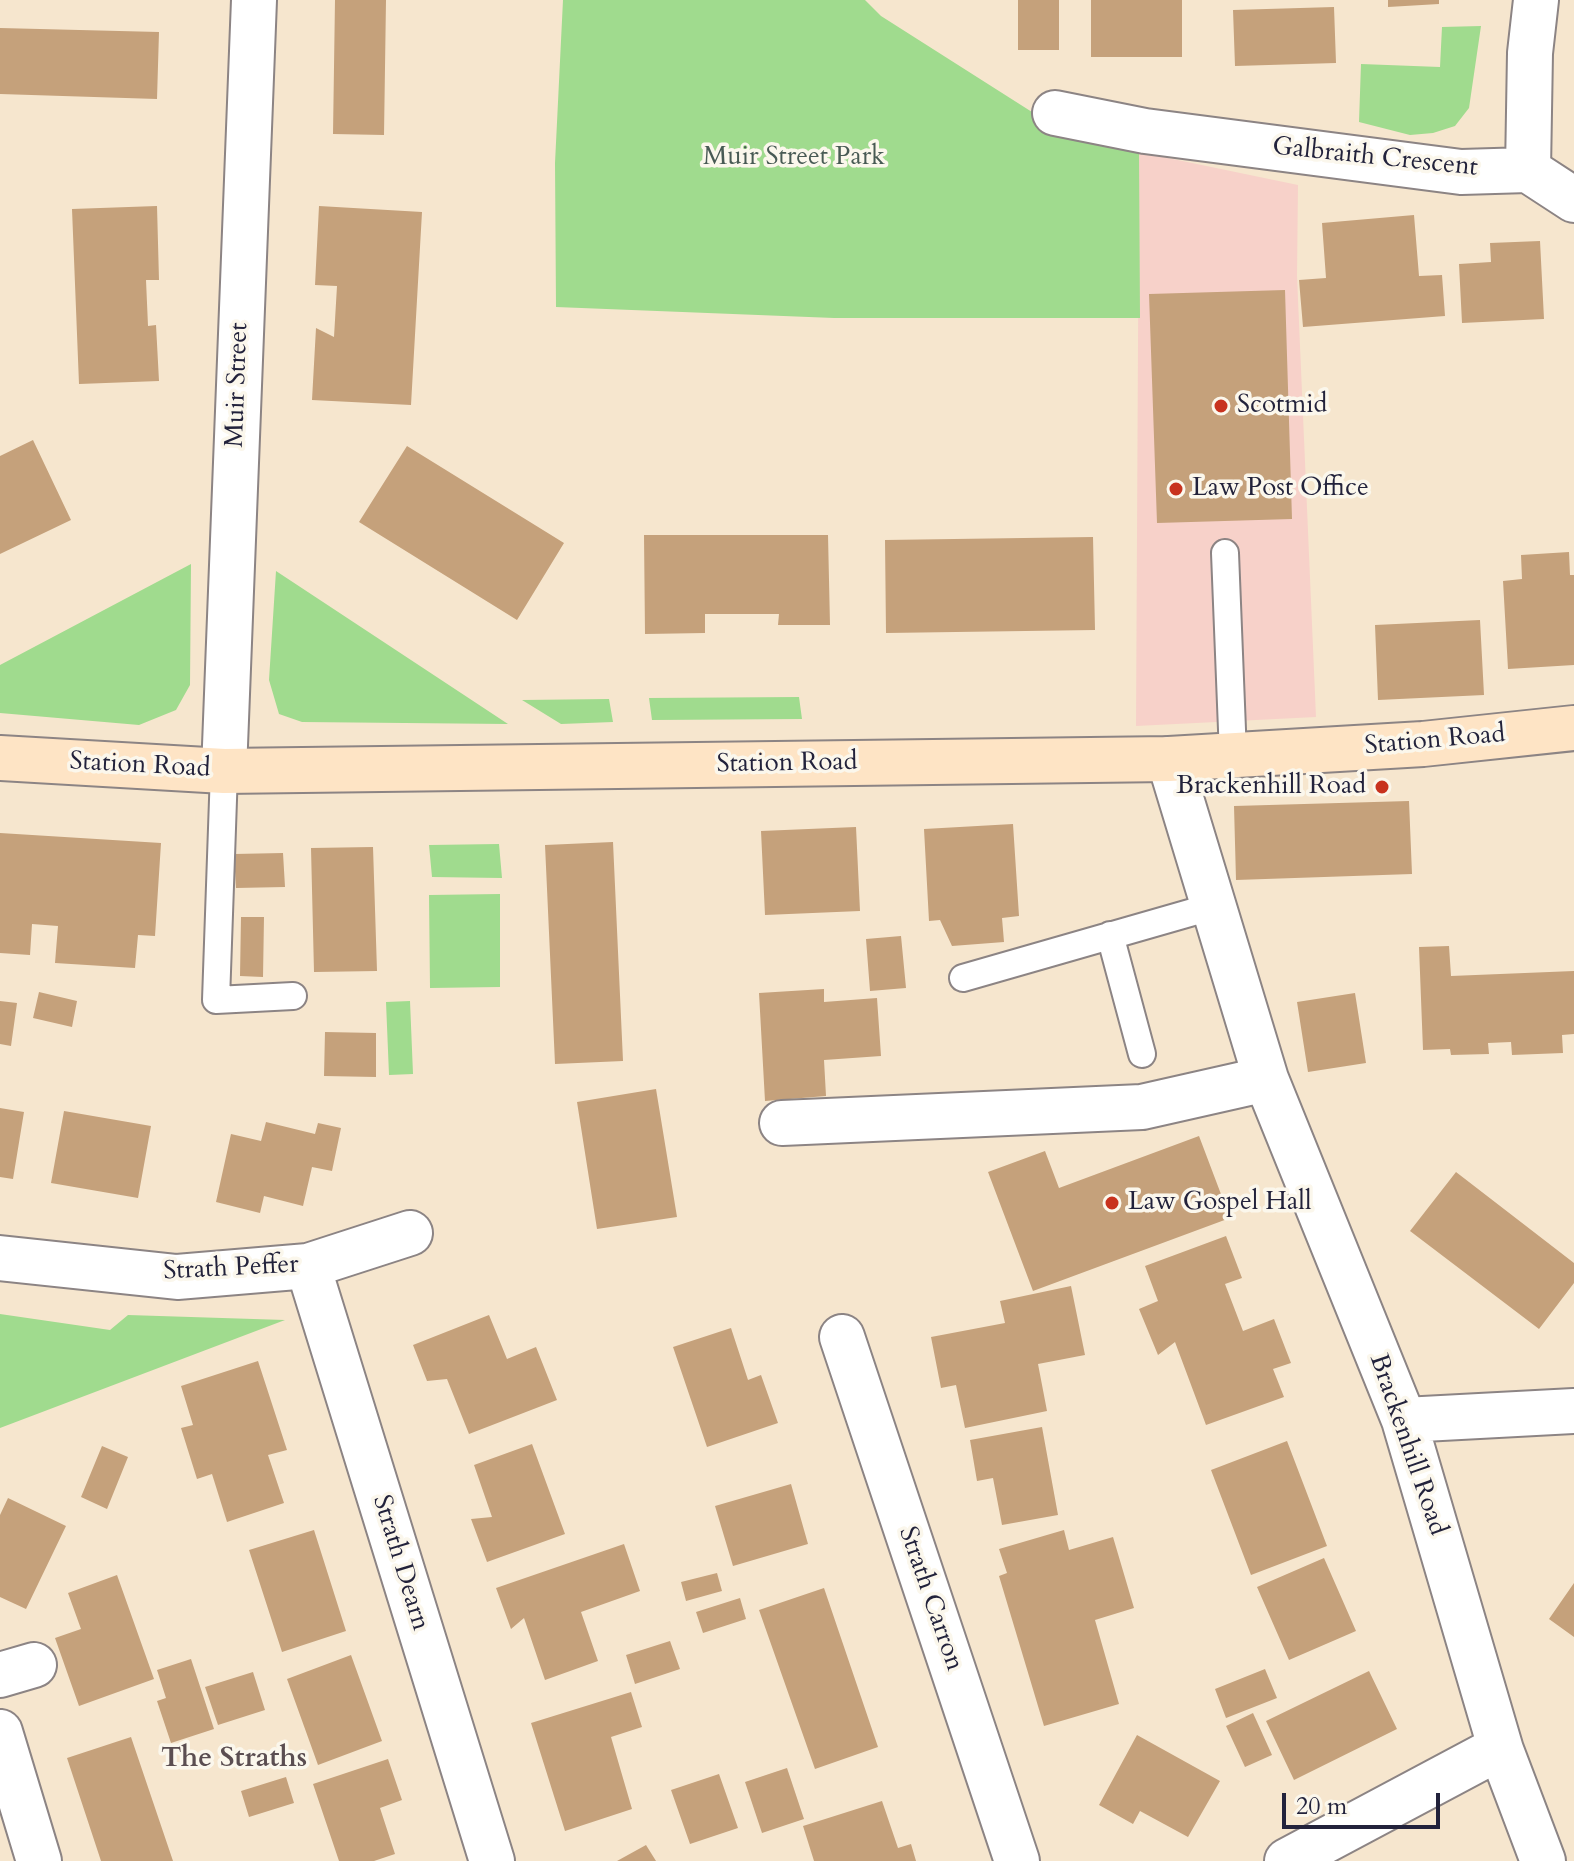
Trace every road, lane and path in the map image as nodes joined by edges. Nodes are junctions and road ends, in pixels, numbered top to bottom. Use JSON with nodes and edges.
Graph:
{"nodes":[{"id":1,"x":254,"y":0,"type":"edge"},
{"id":2,"x":1536,"y":0,"type":"edge"},
{"id":3,"x":1055,"y":113,"type":"dead end"},
{"id":4,"x":1528,"y":170,"type":"junction"},
{"id":5,"x":1574,"y":200,"type":"edge"},
{"id":6,"x":1225,"y":553,"type":"dead end"},
{"id":7,"x":1574,"y":728,"type":"edge"},
{"id":8,"x":1233,"y":755,"type":"junction"},
{"id":9,"x":0,"y":758,"type":"edge"},
{"id":10,"x":1169,"y":759,"type":"junction"},
{"id":11,"x":224,"y":771,"type":"junction"},
{"id":12,"x":1214,"y":906,"type":"junction"},
{"id":13,"x":1110,"y":935,"type":"junction"},
{"id":14,"x":963,"y":978,"type":"dead end"},
{"id":15,"x":293,"y":996,"type":"dead end"},
{"id":16,"x":1142,"y":1054,"type":"dead end"},
{"id":17,"x":1266,"y":1079,"type":"junction"},
{"id":18,"x":782,"y":1123,"type":"dead end"},
{"id":19,"x":410,"y":1233,"type":"dead end"},
{"id":20,"x":0,"y":1258,"type":"edge"},
{"id":21,"x":308,"y":1266,"type":"junction"},
{"id":22,"x":842,"y":1337,"type":"dead end"},
{"id":23,"x":1574,"y":1411,"type":"edge"},
{"id":24,"x":1404,"y":1420,"type":"junction"},
{"id":25,"x":0,"y":1732,"type":"edge"},
{"id":26,"x":1501,"y":1750,"type":"junction"},
{"id":27,"x":39,"y":1861,"type":"edge"},
{"id":28,"x":492,"y":1861,"type":"edge"},
{"id":29,"x":1017,"y":1861,"type":"edge"},
{"id":30,"x":1287,"y":1861,"type":"edge"},
{"id":31,"x":1543,"y":1861,"type":"edge"}],
"edges":[{"from":1,"to":11,"type":"street","name":"Muir Street"},
{"from":2,"to":4,"type":"street"},
{"from":3,"to":4,"type":"street","name":"Galbraith Crescent"},
{"from":4,"to":5,"type":"street"},
{"from":6,"to":8,"type":"lane"},
{"from":7,"to":8,"type":"main road","name":"Station Road"},
{"from":8,"to":10,"type":"main road","name":"Station Road"},
{"from":9,"to":11,"type":"main road","name":"Station Road"},
{"from":10,"to":11,"type":"main road","name":"Station Road"},
{"from":10,"to":12,"type":"street","name":"Brackenhill Road"},
{"from":11,"to":15,"type":"lane"},
{"from":12,"to":13,"type":"lane"},
{"from":12,"to":17,"type":"street","name":"Brackenhill Road"},
{"from":13,"to":14,"type":"lane"},
{"from":13,"to":16,"type":"lane"},
{"from":17,"to":18,"type":"street"},
{"from":17,"to":24,"type":"street","name":"Brackenhill Road"},
{"from":19,"to":21,"type":"street","name":"Strath Peffer"},
{"from":20,"to":21,"type":"street","name":"Strath Peffer"},
{"from":21,"to":28,"type":"street","name":"Strath Dearn"},
{"from":22,"to":29,"type":"street","name":"Strath Carron"},
{"from":23,"to":24,"type":"street"},
{"from":24,"to":26,"type":"street","name":"Brackenhill Road"},
{"from":25,"to":27,"type":"street"},
{"from":26,"to":30,"type":"street"},
{"from":26,"to":31,"type":"street","name":"Brackenhill Road"}]}
